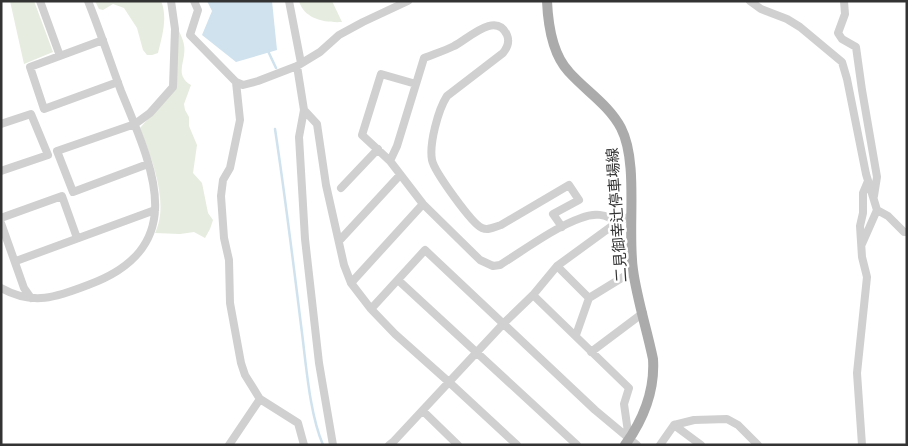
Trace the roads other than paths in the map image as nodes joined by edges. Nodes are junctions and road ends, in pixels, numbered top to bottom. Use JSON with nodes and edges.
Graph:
{"nodes":[{"id":1,"x":40,"y":1,"type":"edge"},
{"id":2,"x":88,"y":1,"type":"edge"},
{"id":3,"x":171,"y":1,"type":"edge"},
{"id":4,"x":194,"y":1,"type":"edge"},
{"id":5,"x":289,"y":1,"type":"edge"},
{"id":6,"x":408,"y":1,"type":"edge"},
{"id":7,"x":547,"y":1,"type":"edge"},
{"id":8,"x":750,"y":1,"type":"edge"},
{"id":9,"x":844,"y":1,"type":"edge"},
{"id":10,"x":104,"y":40,"type":"junction"},
{"id":11,"x":60,"y":56,"type":"junction"},
{"id":12,"x":299,"y":64,"type":"junction"},
{"id":13,"x":118,"y":82,"type":"junction"},
{"id":14,"x":236,"y":82,"type":"junction"},
{"id":15,"x":416,"y":84,"type":"junction"},
{"id":16,"x":304,"y":110,"type":"junction"},
{"id":17,"x":1,"y":124,"type":"edge"},
{"id":18,"x":135,"y":124,"type":"junction"},
{"id":19,"x":378,"y":149,"type":"junction"},
{"id":20,"x":390,"y":161,"type":"junction"},
{"id":21,"x":148,"y":164,"type":"junction"},
{"id":22,"x":1,"y":172,"type":"edge"},
{"id":23,"x":400,"y":175,"type":"junction"},
{"id":24,"x":868,"y":181,"type":"junction"},
{"id":25,"x":341,"y":188,"type":"dead end"},
{"id":26,"x":874,"y":196,"type":"junction"},
{"id":27,"x":423,"y":204,"type":"junction"},
{"id":28,"x":155,"y":210,"type":"junction"},
{"id":29,"x":877,"y":210,"type":"junction"},
{"id":30,"x":630,"y":216,"type":"junction"},
{"id":31,"x":1,"y":218,"type":"edge"},
{"id":32,"x":1,"y":223,"type":"edge"},
{"id":33,"x":616,"y":223,"type":"junction"},
{"id":34,"x":562,"y":227,"type":"junction"},
{"id":35,"x":907,"y":232,"type":"edge"},
{"id":36,"x":77,"y":238,"type":"junction"},
{"id":37,"x":339,"y":241,"type":"junction"},
{"id":38,"x":862,"y":244,"type":"junction"},
{"id":39,"x":16,"y":261,"type":"junction"},
{"id":40,"x":557,"y":266,"type":"junction"},
{"id":41,"x":633,"y":270,"type":"junction"},
{"id":42,"x":398,"y":280,"type":"junction"},
{"id":43,"x":352,"y":282,"type":"junction"},
{"id":44,"x":1,"y":288,"type":"edge"},
{"id":45,"x":533,"y":295,"type":"junction"},
{"id":46,"x":31,"y":298,"type":"junction"},
{"id":47,"x":589,"y":298,"type":"junction"},
{"id":48,"x":371,"y":309,"type":"junction"},
{"id":49,"x":643,"y":313,"type":"junction"},
{"id":50,"x":504,"y":324,"type":"junction"},
{"id":51,"x":576,"y":335,"type":"junction"},
{"id":52,"x":591,"y":352,"type":"junction"},
{"id":53,"x":478,"y":353,"type":"junction"},
{"id":54,"x":450,"y":383,"type":"junction"},
{"id":55,"x":260,"y":399,"type":"junction"},
{"id":56,"x":423,"y":411,"type":"junction"},
{"id":57,"x":674,"y":425,"type":"junction"},
{"id":58,"x":630,"y":443,"type":"edge"},
{"id":59,"x":394,"y":444,"type":"edge"},
{"id":60,"x":229,"y":445,"type":"edge"},
{"id":61,"x":304,"y":445,"type":"edge"},
{"id":62,"x":333,"y":445,"type":"edge"},
{"id":63,"x":458,"y":445,"type":"edge"},
{"id":64,"x":517,"y":445,"type":"edge"},
{"id":65,"x":577,"y":445,"type":"edge"},
{"id":66,"x":660,"y":445,"type":"edge"},
{"id":67,"x":701,"y":445,"type":"edge"},
{"id":68,"x":758,"y":445,"type":"edge"},
{"id":69,"x":862,"y":445,"type":"edge"}],
"edges":[{"from":1,"to":11,"type":"street"},
{"from":2,"to":10,"type":"street"},
{"from":3,"to":18,"type":"street"},
{"from":4,"to":14,"type":"street"},
{"from":5,"to":12,"type":"street"},
{"from":6,"to":12,"type":"street"},
{"from":7,"to":30,"type":"main road","name":"二見御幸辻停車場線"},
{"from":8,"to":24,"type":"street"},
{"from":9,"to":26,"type":"street"},
{"from":10,"to":11,"type":"street"},
{"from":10,"to":13,"type":"street"},
{"from":11,"to":13,"type":"street"},
{"from":12,"to":14,"type":"street"},
{"from":12,"to":16,"type":"street"},
{"from":13,"to":18,"type":"street"},
{"from":14,"to":55,"type":"street"},
{"from":15,"to":19,"type":"street"},
{"from":15,"to":20,"type":"street"},
{"from":15,"to":34,"type":"street"},
{"from":16,"to":37,"type":"street"},
{"from":16,"to":62,"type":"street"},
{"from":17,"to":22,"type":"street"},
{"from":18,"to":21,"type":"street"},
{"from":18,"to":21,"type":"street"},
{"from":19,"to":20,"type":"street"},
{"from":19,"to":25,"type":"street"},
{"from":20,"to":23,"type":"street"},
{"from":21,"to":28,"type":"street"},
{"from":23,"to":27,"type":"street"},
{"from":23,"to":37,"type":"street"},
{"from":24,"to":26,"type":"street"},
{"from":24,"to":38,"type":"street"},
{"from":26,"to":29,"type":"street"},
{"from":27,"to":34,"type":"street"},
{"from":27,"to":43,"type":"street"},
{"from":28,"to":36,"type":"street"},
{"from":28,"to":46,"type":"street"},
{"from":29,"to":35,"type":"street"},
{"from":29,"to":38,"type":"street"},
{"from":30,"to":33,"type":"street"},
{"from":30,"to":41,"type":"main road","name":"二見御幸辻停車場線"},
{"from":31,"to":36,"type":"street"},
{"from":32,"to":39,"type":"street"},
{"from":33,"to":34,"type":"street"},
{"from":33,"to":40,"type":"street"},
{"from":36,"to":39,"type":"street"},
{"from":37,"to":43,"type":"street"},
{"from":38,"to":69,"type":"street"},
{"from":39,"to":46,"type":"street"},
{"from":40,"to":45,"type":"street"},
{"from":40,"to":47,"type":"street"},
{"from":41,"to":47,"type":"street"},
{"from":41,"to":49,"type":"main road","name":"二見御幸辻停車場線"},
{"from":42,"to":48,"type":"street"},
{"from":42,"to":50,"type":"street"},
{"from":42,"to":53,"type":"street"},
{"from":43,"to":48,"type":"street"},
{"from":44,"to":46,"type":"street"},
{"from":45,"to":50,"type":"street"},
{"from":45,"to":51,"type":"street"},
{"from":47,"to":51,"type":"street"},
{"from":48,"to":54,"type":"street"},
{"from":49,"to":52,"type":"street"},
{"from":49,"to":58,"type":"main road","name":"二見御幸辻停車場線"},
{"from":50,"to":53,"type":"street"},
{"from":50,"to":58,"type":"street"},
{"from":51,"to":52,"type":"street"},
{"from":52,"to":58,"type":"street"},
{"from":53,"to":54,"type":"street"},
{"from":53,"to":65,"type":"street"},
{"from":54,"to":56,"type":"street"},
{"from":54,"to":64,"type":"street"},
{"from":55,"to":60,"type":"street"},
{"from":55,"to":61,"type":"street"},
{"from":56,"to":59,"type":"street"},
{"from":56,"to":63,"type":"street"},
{"from":57,"to":66,"type":"street"},
{"from":57,"to":67,"type":"street"},
{"from":57,"to":68,"type":"street"}]}
